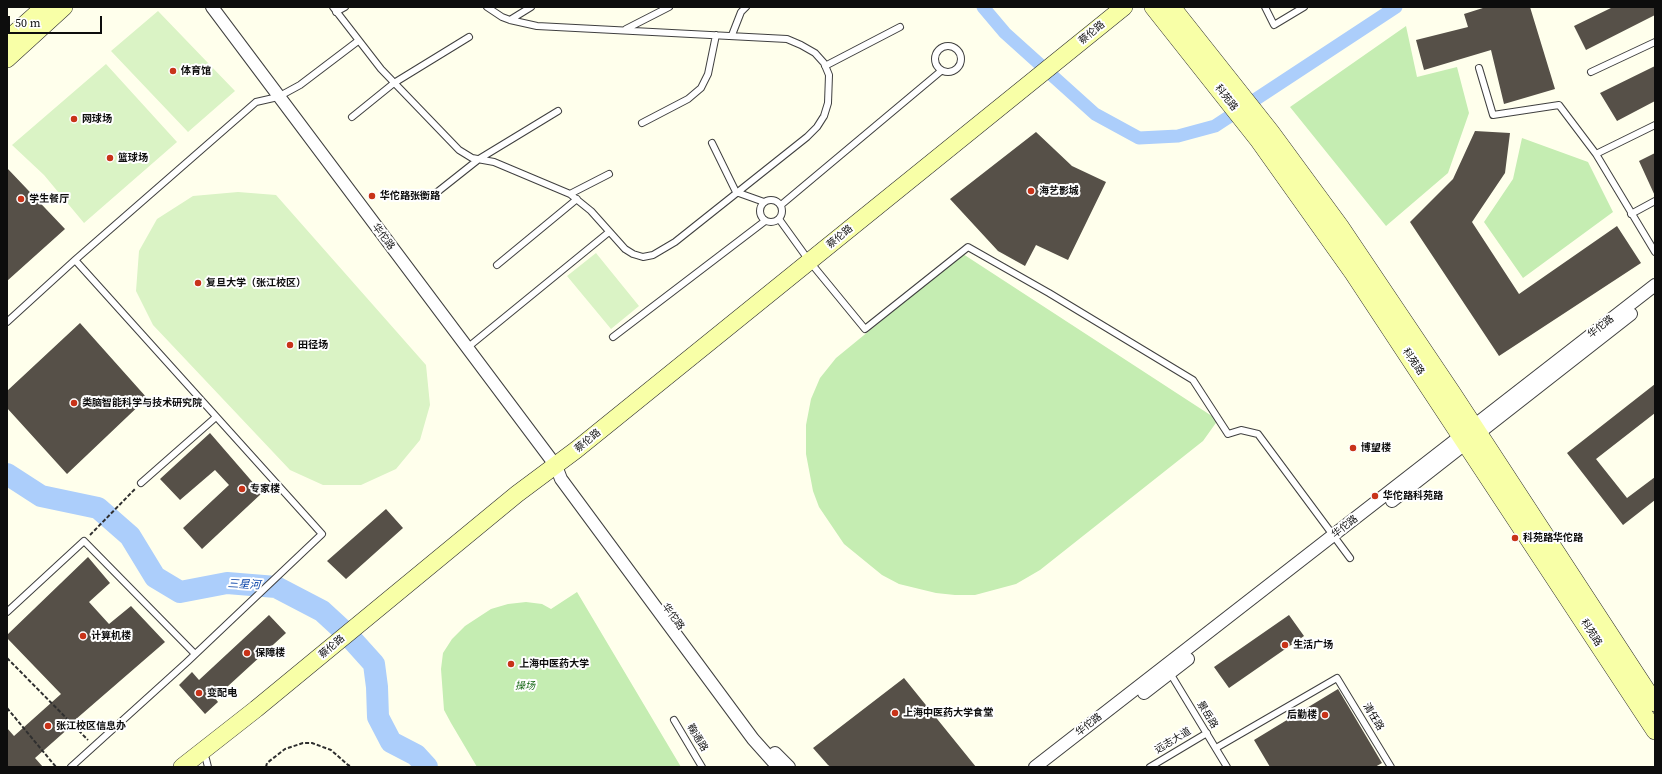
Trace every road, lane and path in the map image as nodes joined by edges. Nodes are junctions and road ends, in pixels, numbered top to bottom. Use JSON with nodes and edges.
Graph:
{"nodes":[{"id":1,"x":44,"y":7,"type":"edge"},
{"id":2,"x":64,"y":7,"type":"edge"},
{"id":3,"x":212,"y":7,"type":"edge"},
{"id":4,"x":345,"y":7,"type":"edge"},
{"id":5,"x":487,"y":7,"type":"edge"},
{"id":6,"x":532,"y":7,"type":"edge"},
{"id":7,"x":669,"y":7,"type":"edge"},
{"id":8,"x":746,"y":7,"type":"edge"},
{"id":9,"x":1124,"y":7,"type":"edge"},
{"id":10,"x":1153,"y":7,"type":"edge"},
{"id":11,"x":1172,"y":7,"type":"edge"},
{"id":12,"x":1265,"y":7,"type":"edge"},
{"id":13,"x":1304,"y":7,"type":"edge"},
{"id":14,"x":334,"y":10,"type":"edge"},
{"id":15,"x":510,"y":20,"type":"junction"},
{"id":16,"x":900,"y":27,"type":"dead end"},
{"id":17,"x":624,"y":30,"type":"junction"},
{"id":18,"x":716,"y":34,"type":"junction"},
{"id":19,"x":732,"y":35,"type":"junction"},
{"id":20,"x":469,"y":37,"type":"dead end"},
{"id":21,"x":7,"y":40,"type":"edge"},
{"id":22,"x":358,"y":41,"type":"junction"},
{"id":23,"x":1655,"y":42,"type":"edge"},
{"id":24,"x":7,"y":59,"type":"edge"},
{"id":25,"x":825,"y":66,"type":"junction"},
{"id":26,"x":1479,"y":68,"type":"dead end"},
{"id":27,"x":941,"y":71,"type":"junction"},
{"id":28,"x":1591,"y":72,"type":"dead end"},
{"id":29,"x":394,"y":83,"type":"junction"},
{"id":30,"x":1227,"y":87,"type":"junction"},
{"id":31,"x":278,"y":97,"type":"junction"},
{"id":32,"x":558,"y":111,"type":"dead end"},
{"id":33,"x":352,"y":117,"type":"dead end"},
{"id":34,"x":642,"y":123,"type":"dead end"},
{"id":35,"x":1655,"y":125,"type":"edge"},
{"id":36,"x":712,"y":143,"type":"dead end"},
{"id":37,"x":1596,"y":154,"type":"junction"},
{"id":38,"x":479,"y":159,"type":"junction"},
{"id":39,"x":610,"y":174,"type":"dead end"},
{"id":40,"x":736,"y":192,"type":"junction"},
{"id":41,"x":570,"y":194,"type":"junction"},
{"id":42,"x":431,"y":197,"type":"dead end"},
{"id":43,"x":577,"y":199,"type":"junction"},
{"id":44,"x":1655,"y":201,"type":"edge"},
{"id":45,"x":764,"y":202,"type":"junction"},
{"id":46,"x":780,"y":205,"type":"junction"},
{"id":47,"x":1631,"y":214,"type":"junction"},
{"id":48,"x":779,"y":219,"type":"junction"},
{"id":49,"x":765,"y":221,"type":"junction"},
{"id":50,"x":609,"y":232,"type":"junction"},
{"id":51,"x":1655,"y":252,"type":"edge"},
{"id":52,"x":75,"y":260,"type":"junction"},
{"id":53,"x":810,"y":262,"type":"junction"},
{"id":54,"x":497,"y":266,"type":"dead end"},
{"id":55,"x":1655,"y":285,"type":"edge"},
{"id":56,"x":1655,"y":295,"type":"edge"},
{"id":57,"x":7,"y":322,"type":"edge"},
{"id":58,"x":613,"y":337,"type":"dead end"},
{"id":59,"x":466,"y":348,"type":"junction"},
{"id":60,"x":216,"y":417,"type":"junction"},
{"id":61,"x":1470,"y":435,"type":"junction"},
{"id":62,"x":556,"y":466,"type":"junction"},
{"id":63,"x":141,"y":483,"type":"joint"},
{"id":64,"x":1336,"y":539,"type":"junction"},
{"id":65,"x":84,"y":541,"type":"junction"},
{"id":66,"x":1350,"y":558,"type":"dead end"},
{"id":67,"x":7,"y":612,"type":"edge"},
{"id":68,"x":331,"y":652,"type":"junction"},
{"id":69,"x":195,"y":654,"type":"junction"},
{"id":70,"x":7,"y":658,"type":"edge"},
{"id":71,"x":1170,"y":673,"type":"junction"},
{"id":72,"x":1655,"y":703,"type":"edge"},
{"id":73,"x":7,"y":708,"type":"edge"},
{"id":74,"x":674,"y":720,"type":"dead end"},
{"id":75,"x":1655,"y":731,"type":"edge"},
{"id":76,"x":1206,"y":733,"type":"junction"},
{"id":77,"x":94,"y":746,"type":"junction"},
{"id":78,"x":1216,"y":748,"type":"junction"},
{"id":79,"x":203,"y":764,"type":"edge"},
{"id":80,"x":56,"y":767,"type":"edge"},
{"id":81,"x":71,"y":767,"type":"edge"},
{"id":82,"x":182,"y":767,"type":"edge"},
{"id":83,"x":266,"y":767,"type":"edge"},
{"id":84,"x":352,"y":767,"type":"edge"},
{"id":85,"x":702,"y":767,"type":"edge"},
{"id":86,"x":778,"y":767,"type":"edge"},
{"id":87,"x":790,"y":767,"type":"edge"},
{"id":88,"x":1035,"y":767,"type":"edge"},
{"id":89,"x":1048,"y":767,"type":"edge"},
{"id":90,"x":1150,"y":767,"type":"edge"},
{"id":91,"x":1227,"y":767,"type":"edge"},
{"id":92,"x":1391,"y":767,"type":"edge"}],
"edges":[{"from":1,"to":21,"type":"street"},
{"from":2,"to":24,"type":"street"},
{"from":3,"to":31,"type":"street","name":"华佗路"},
{"from":4,"to":14,"type":"lane"},
{"from":5,"to":15,"type":"lane"},
{"from":6,"to":15,"type":"lane"},
{"from":7,"to":17,"type":"lane"},
{"from":8,"to":19,"type":"lane"},
{"from":9,"to":53,"type":"street","name":"蔡伦路"},
{"from":10,"to":30,"type":"street","name":"科苑路"},
{"from":11,"to":30,"type":"street","name":"科苑路"},
{"from":12,"to":13,"type":"lane"},
{"from":14,"to":22,"type":"lane"},
{"from":15,"to":17,"type":"lane"},
{"from":16,"to":25,"type":"lane"},
{"from":17,"to":18,"type":"lane"},
{"from":18,"to":19,"type":"lane"},
{"from":18,"to":34,"type":"lane"},
{"from":19,"to":25,"type":"lane"},
{"from":20,"to":29,"type":"lane"},
{"from":22,"to":29,"type":"lane"},
{"from":22,"to":31,"type":"lane"},
{"from":23,"to":28,"type":"lane"},
{"from":25,"to":40,"type":"lane"},
{"from":26,"to":37,"type":"lane"},
{"from":27,"to":27,"type":"lane"},
{"from":27,"to":46,"type":"lane"},
{"from":29,"to":33,"type":"lane"},
{"from":29,"to":38,"type":"lane"},
{"from":30,"to":61,"type":"street","name":"科苑路"},
{"from":31,"to":52,"type":"lane"},
{"from":31,"to":59,"type":"street","name":"华佗路"},
{"from":32,"to":38,"type":"lane"},
{"from":35,"to":37,"type":"lane"},
{"from":36,"to":40,"type":"lane"},
{"from":37,"to":47,"type":"lane"},
{"from":38,"to":41,"type":"lane"},
{"from":38,"to":42,"type":"lane"},
{"from":39,"to":41,"type":"lane"},
{"from":40,"to":45,"type":"lane"},
{"from":40,"to":50,"type":"lane"},
{"from":41,"to":43,"type":"lane"},
{"from":43,"to":50,"type":"lane"},
{"from":43,"to":54,"type":"lane"},
{"from":44,"to":47,"type":"lane"},
{"from":45,"to":46,"type":"lane"},
{"from":45,"to":49,"type":"lane"},
{"from":46,"to":48,"type":"lane"},
{"from":47,"to":51,"type":"lane"},
{"from":48,"to":49,"type":"lane"},
{"from":48,"to":53,"type":"lane"},
{"from":49,"to":58,"type":"lane"},
{"from":50,"to":59,"type":"lane"},
{"from":52,"to":57,"type":"lane"},
{"from":52,"to":60,"type":"lane"},
{"from":53,"to":62,"type":"street","name":"蔡伦路"},
{"from":53,"to":64,"type":"lane"},
{"from":55,"to":61,"type":"street","name":"华佗路"},
{"from":56,"to":61,"type":"street","name":"华佗路"},
{"from":59,"to":62,"type":"street","name":"华佗路"},
{"from":60,"to":63,"type":"lane"},
{"from":60,"to":69,"type":"lane"},
{"from":61,"to":64,"type":"street","name":"华佗路"},
{"from":61,"to":72,"type":"street","name":"科苑路"},
{"from":61,"to":75,"type":"street","name":"科苑路"},
{"from":62,"to":68,"type":"street","name":"蔡伦路"},
{"from":62,"to":86,"type":"street","name":"华佗路"},
{"from":62,"to":87,"type":"street","name":"华佗路"},
{"from":63,"to":65,"type":"path"},
{"from":64,"to":66,"type":"lane"},
{"from":64,"to":71,"type":"street","name":"华佗路"},
{"from":64,"to":88,"type":"street","name":"华佗路"},
{"from":65,"to":67,"type":"lane"},
{"from":65,"to":69,"type":"lane"},
{"from":68,"to":79,"type":"street","name":"蔡伦路"},
{"from":68,"to":82,"type":"street","name":"蔡伦路"},
{"from":69,"to":77,"type":"lane"},
{"from":70,"to":77,"type":"path"},
{"from":71,"to":76,"type":"lane","name":"景岳路"},
{"from":71,"to":89,"type":"street","name":"华佗路"},
{"from":73,"to":80,"type":"path"},
{"from":74,"to":85,"type":"lane","name":"鞠通路"},
{"from":76,"to":78,"type":"lane","name":"景岳路"},
{"from":76,"to":90,"type":"lane","name":"远志大道"},
{"from":77,"to":81,"type":"lane"},
{"from":78,"to":91,"type":"lane","name":"景岳路"},
{"from":78,"to":92,"type":"lane","name":"清任路"},
{"from":83,"to":84,"type":"path"}]}
